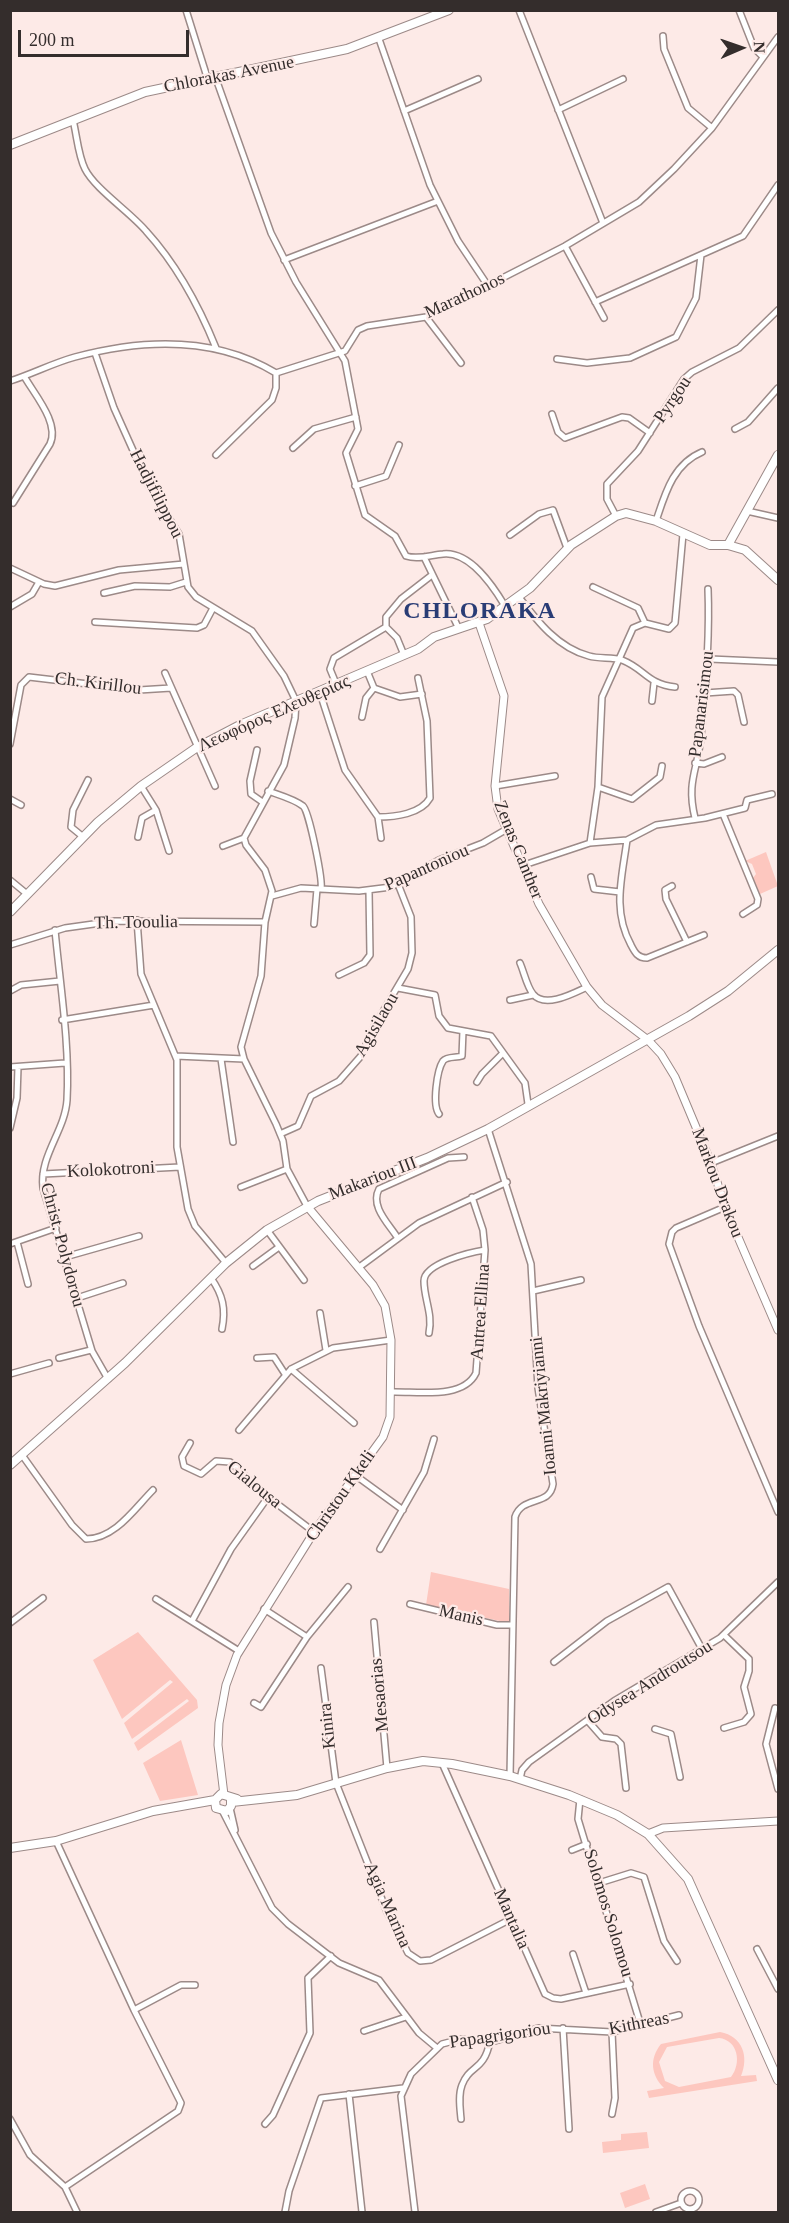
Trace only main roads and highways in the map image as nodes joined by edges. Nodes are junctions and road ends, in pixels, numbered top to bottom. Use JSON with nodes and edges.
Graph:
{"nodes":[{"id":1,"x":449,"y":10,"type":"edge"},
{"id":2,"x":10,"y":145,"type":"edge"},
{"id":3,"x":778,"y":455,"type":"edge"},
{"id":4,"x":728,"y":545,"type":"junction"},
{"id":5,"x":778,"y":580,"type":"edge"},
{"id":6,"x":10,"y":912,"type":"edge"},
{"id":7,"x":778,"y":950,"type":"edge"},
{"id":8,"x":10,"y":1465,"type":"edge"},
{"id":9,"x":10,"y":1848,"type":"edge"},
{"id":10,"x":778,"y":2080,"type":"edge"}],
"edges":[{"from":1,"to":2,"type":"main road","name":"Chlorakas Avenue"},
{"from":3,"to":4,"type":"main road"},
{"from":4,"to":5,"type":"main road"},
{"from":4,"to":6,"type":"main road","name":"Λεωφόρος Ελευθερίας"},
{"from":7,"to":8,"type":"main road","name":"Makariou III"},
{"from":9,"to":10,"type":"main road"}]}
